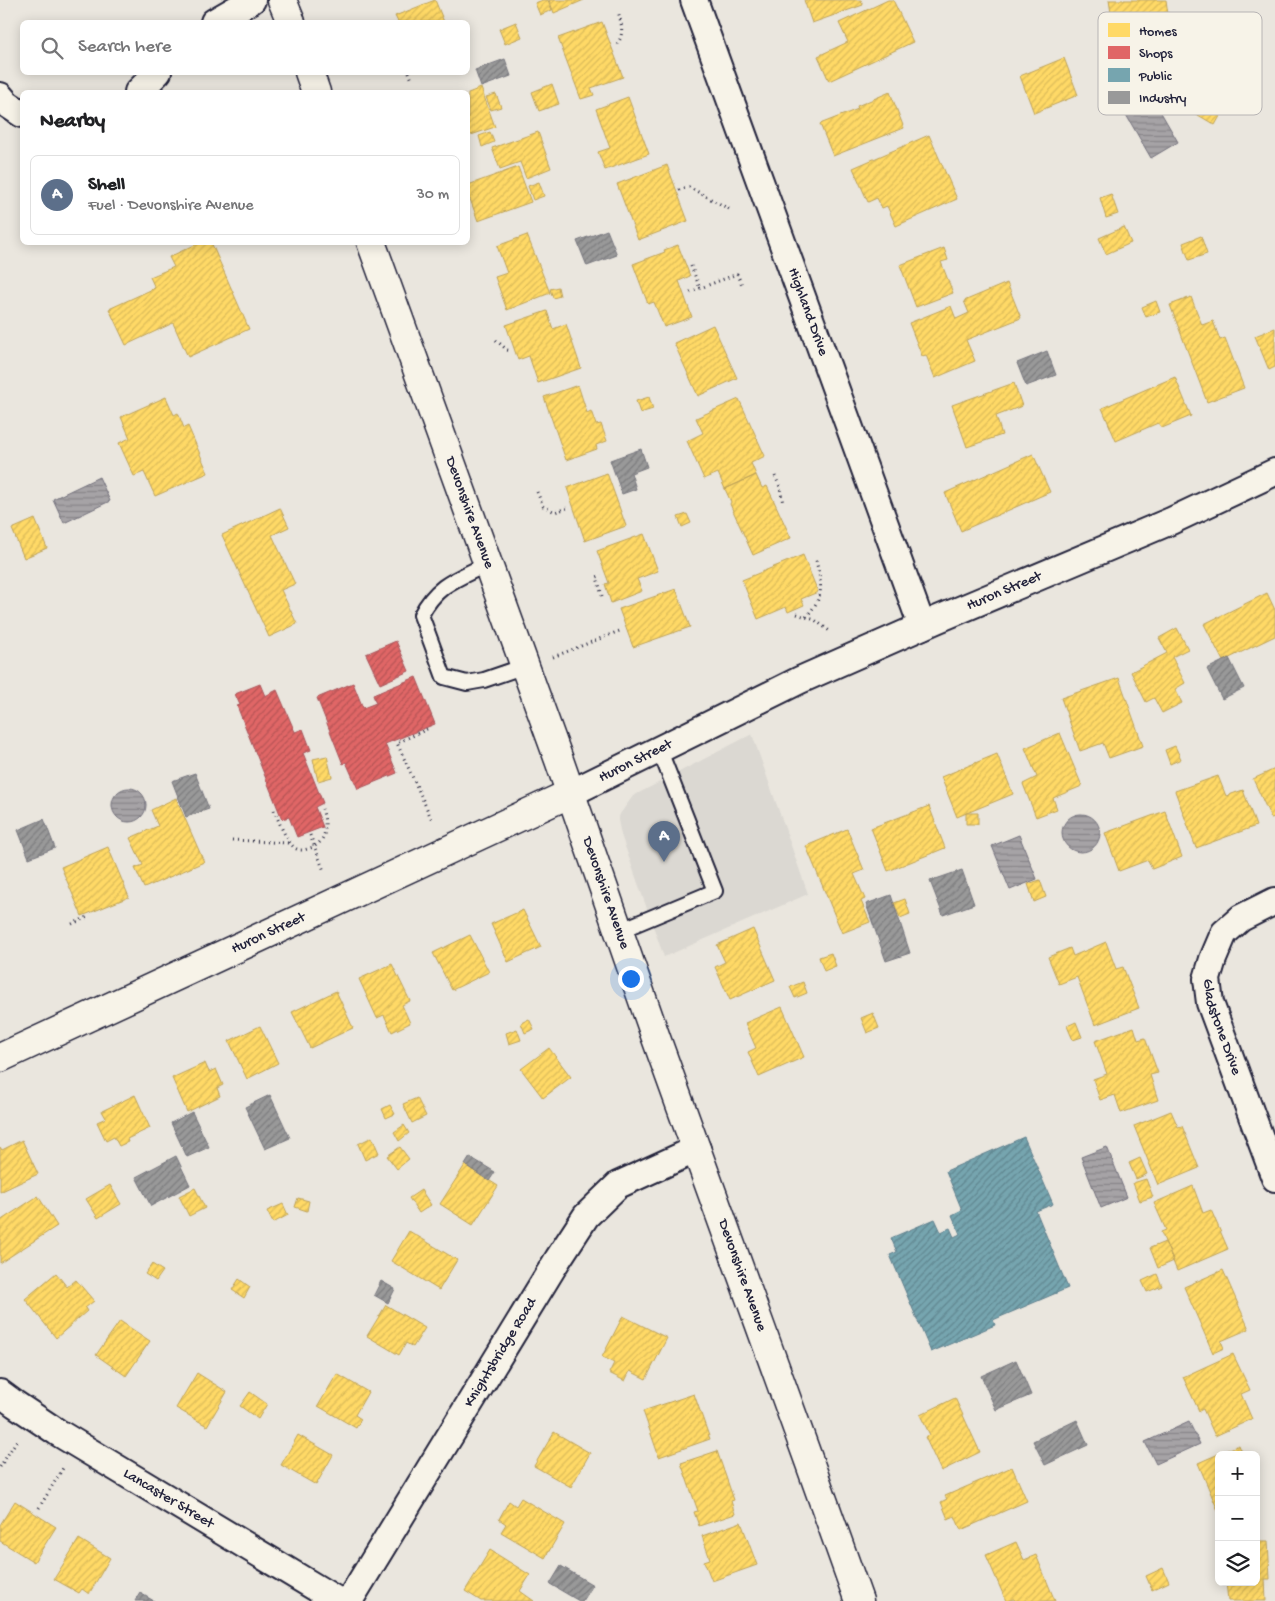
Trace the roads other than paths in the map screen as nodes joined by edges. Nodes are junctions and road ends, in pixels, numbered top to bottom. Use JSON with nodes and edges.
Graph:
{"nodes":[{"id":1,"x":252,"y":0,"type":"edge"},
{"id":2,"x":282,"y":0,"type":"edge"},
{"id":3,"x":694,"y":0,"type":"edge"},
{"id":4,"x":217,"y":20,"type":"edge"},
{"id":5,"x":290,"y":20,"type":"edge"},
{"id":6,"x":155,"y":75,"type":"edge"},
{"id":7,"x":310,"y":75,"type":"edge"},
{"id":8,"x":140,"y":90,"type":"edge"},
{"id":9,"x":315,"y":90,"type":"edge"},
{"id":10,"x":0,"y":96,"type":"edge"},
{"id":11,"x":20,"y":113,"type":"edge"},
{"id":12,"x":372,"y":245,"type":"edge"},
{"id":13,"x":1275,"y":472,"type":"edge"},
{"id":14,"x":487,"y":564,"type":"junction"},
{"id":15,"x":922,"y":626,"type":"junction"},
{"id":16,"x":525,"y":666,"type":"junction"},
{"id":17,"x":660,"y":751,"type":"junction"},
{"id":18,"x":570,"y":793,"type":"junction"},
{"id":19,"x":1275,"y":901,"type":"edge"},
{"id":20,"x":619,"y":932,"type":"junction"},
{"id":21,"x":0,"y":1058,"type":"edge"},
{"id":22,"x":696,"y":1149,"type":"junction"},
{"id":23,"x":1275,"y":1178,"type":"edge"},
{"id":24,"x":0,"y":1393,"type":"edge"},
{"id":25,"x":338,"y":1601,"type":"edge"},
{"id":26,"x":349,"y":1601,"type":"edge"},
{"id":27,"x":858,"y":1601,"type":"edge"}],
"edges":[{"from":1,"to":4,"type":"street"},
{"from":2,"to":5,"type":"main road"},
{"from":3,"to":15,"type":"street","name":"Highland Drive"},
{"from":6,"to":8,"type":"street"},
{"from":7,"to":9,"type":"main road"},
{"from":10,"to":11,"type":"street"},
{"from":12,"to":14,"type":"main road","name":"Devonshire Avenue"},
{"from":13,"to":15,"type":"street","name":"Huron Street"},
{"from":14,"to":16,"type":"main road","name":"Devonshire Avenue"},
{"from":14,"to":16,"type":"lane"},
{"from":15,"to":17,"type":"street","name":"Huron Street"},
{"from":16,"to":18,"type":"main road","name":"Devonshire Avenue"},
{"from":17,"to":18,"type":"street","name":"Huron Street"},
{"from":17,"to":20,"type":"lane"},
{"from":18,"to":20,"type":"main road","name":"Devonshire Avenue"},
{"from":18,"to":21,"type":"main road","name":"Huron Street"},
{"from":19,"to":23,"type":"street","name":"Gladstone Drive"},
{"from":20,"to":22,"type":"main road","name":"Devonshire Avenue"},
{"from":22,"to":26,"type":"street","name":"Knightsbridge Road"},
{"from":22,"to":27,"type":"main road","name":"Devonshire Avenue"},
{"from":24,"to":25,"type":"street","name":"Lancaster Street"}]}
